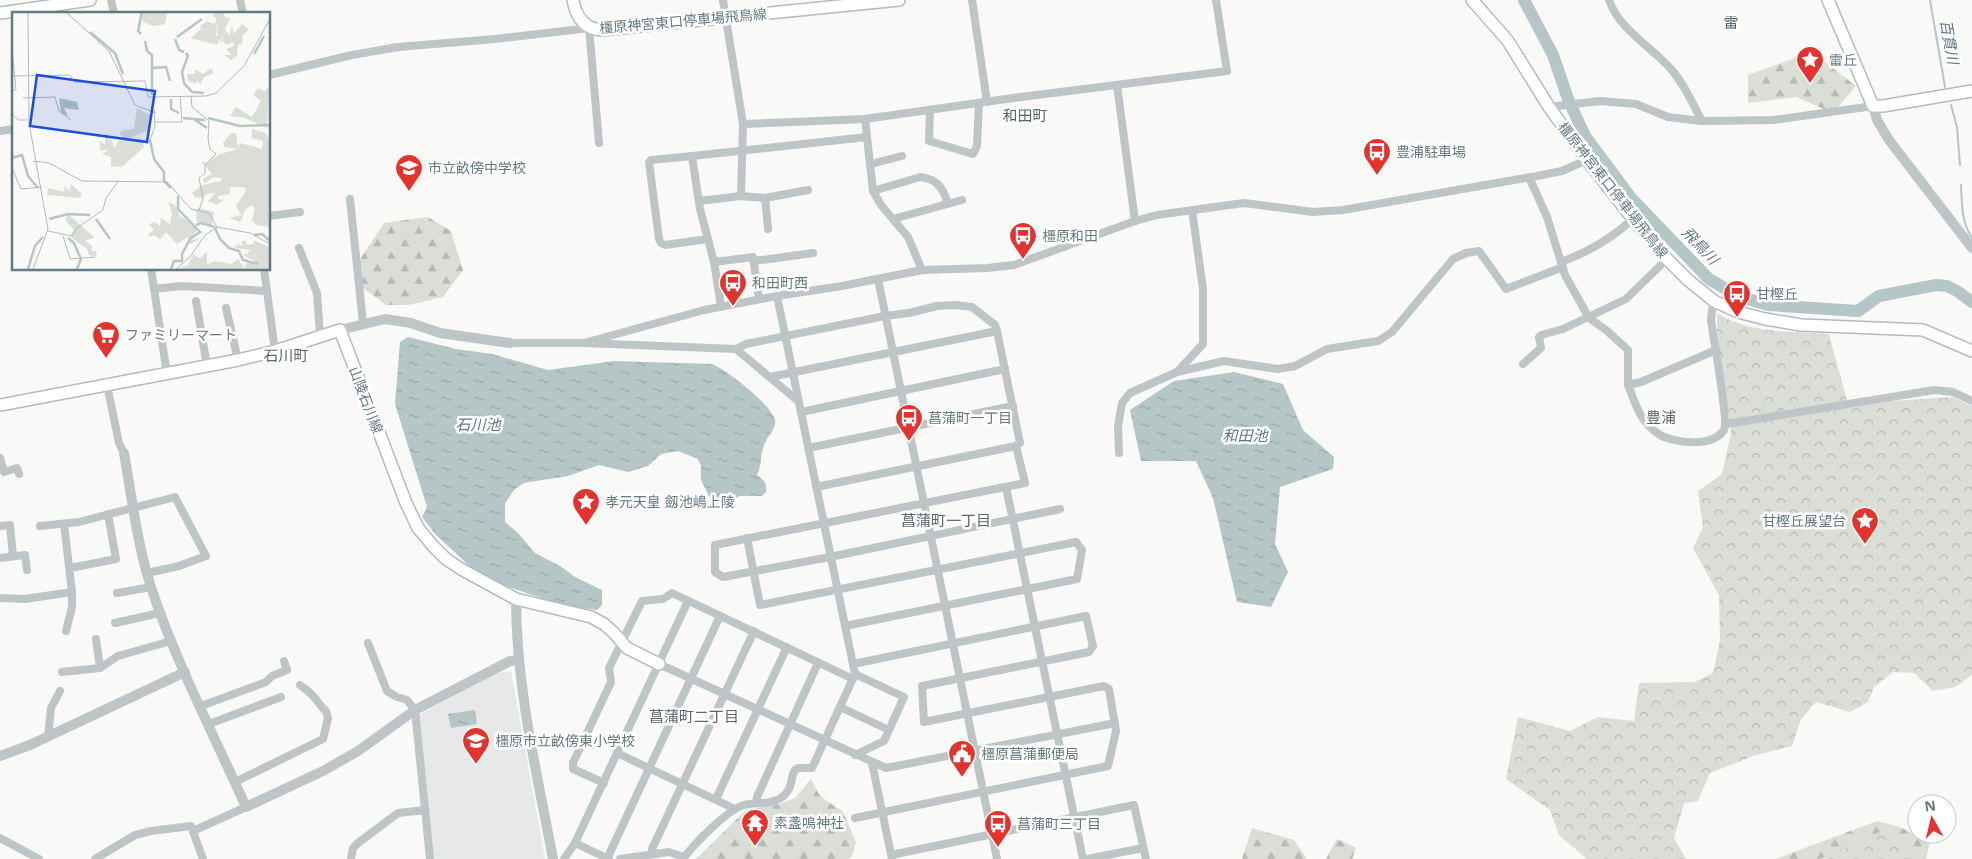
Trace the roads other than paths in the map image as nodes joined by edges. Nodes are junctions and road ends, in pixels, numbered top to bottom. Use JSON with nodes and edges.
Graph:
{"nodes":[{"id":1,"x":90,"y":0,"type":"edge"},
{"id":2,"x":573,"y":0,"type":"edge"},
{"id":3,"x":723,"y":0,"type":"edge"},
{"id":4,"x":899,"y":0,"type":"edge"},
{"id":5,"x":972,"y":0,"type":"edge"},
{"id":6,"x":1216,"y":0,"type":"edge"},
{"id":7,"x":1472,"y":0,"type":"edge"},
{"id":8,"x":1609,"y":0,"type":"edge"},
{"id":9,"x":1828,"y":0,"type":"edge"},
{"id":10,"x":0,"y":13,"type":"edge"},
{"id":11,"x":725,"y":17,"type":"junction"},
{"id":12,"x":589,"y":28,"type":"junction"},
{"id":13,"x":270,"y":76,"type":"edge"},
{"id":14,"x":1117,"y":85,"type":"junction"},
{"id":15,"x":1972,"y":91,"type":"edge"},
{"id":16,"x":983,"y":102,"type":"junction"},
{"id":17,"x":1874,"y":106,"type":"junction"},
{"id":18,"x":1550,"y":107,"type":"junction"},
{"id":19,"x":930,"y":110,"type":"junction"},
{"id":20,"x":865,"y":119,"type":"junction"},
{"id":21,"x":1702,"y":121,"type":"junction"},
{"id":22,"x":743,"y":124,"type":"junction"},
{"id":23,"x":867,"y":137,"type":"junction"},
{"id":24,"x":599,"y":143,"type":"dead end"},
{"id":25,"x":742,"y":150,"type":"junction"},
{"id":26,"x":692,"y":156,"type":"junction"},
{"id":27,"x":902,"y":156,"type":"dead end"},
{"id":28,"x":1587,"y":160,"type":"junction"},
{"id":29,"x":871,"y":164,"type":"junction"},
{"id":30,"x":1529,"y":177,"type":"junction"},
{"id":31,"x":808,"y":190,"type":"dead end"},
{"id":32,"x":873,"y":191,"type":"junction"},
{"id":33,"x":741,"y":196,"type":"junction"},
{"id":34,"x":765,"y":198,"type":"junction"},
{"id":35,"x":350,"y":200,"type":"dead end"},
{"id":36,"x":962,"y":200,"type":"dead end"},
{"id":37,"x":699,"y":201,"type":"junction"},
{"id":38,"x":948,"y":204,"type":"junction"},
{"id":39,"x":1192,"y":210,"type":"junction"},
{"id":40,"x":300,"y":212,"type":"dead end"},
{"id":41,"x":270,"y":216,"type":"edge"},
{"id":42,"x":893,"y":219,"type":"junction"},
{"id":43,"x":1633,"y":219,"type":"junction"},
{"id":44,"x":1135,"y":221,"type":"junction"},
{"id":45,"x":768,"y":228,"type":"dead end"},
{"id":46,"x":708,"y":239,"type":"junction"},
{"id":47,"x":299,"y":248,"type":"dead end"},
{"id":48,"x":1972,"y":248,"type":"edge"},
{"id":49,"x":813,"y":253,"type":"dead end"},
{"id":50,"x":1667,"y":259,"type":"junction"},
{"id":51,"x":754,"y":261,"type":"junction"},
{"id":52,"x":714,"y":262,"type":"junction"},
{"id":53,"x":1562,"y":264,"type":"junction"},
{"id":54,"x":151,"y":270,"type":"edge"},
{"id":55,"x":264,"y":270,"type":"edge"},
{"id":56,"x":922,"y":270,"type":"junction"},
{"id":57,"x":878,"y":279,"type":"junction"},
{"id":58,"x":154,"y":288,"type":"junction"},
{"id":59,"x":266,"y":291,"type":"junction"},
{"id":60,"x":777,"y":296,"type":"junction"},
{"id":61,"x":760,"y":299,"type":"junction"},
{"id":62,"x":196,"y":301,"type":"dead end"},
{"id":63,"x":1714,"y":301,"type":"junction"},
{"id":64,"x":721,"y":306,"type":"junction"},
{"id":65,"x":226,"y":308,"type":"dead end"},
{"id":66,"x":885,"y":316,"type":"junction"},
{"id":67,"x":1589,"y":318,"type":"junction"},
{"id":68,"x":363,"y":323,"type":"junction"},
{"id":69,"x":340,"y":330,"type":"junction"},
{"id":70,"x":997,"y":331,"type":"junction"},
{"id":71,"x":320,"y":336,"type":"junction"},
{"id":72,"x":785,"y":336,"type":"junction"},
{"id":73,"x":510,"y":343,"type":"joint"},
{"id":74,"x":584,"y":343,"type":"junction"},
{"id":75,"x":736,"y":349,"type":"junction"},
{"id":76,"x":1716,"y":350,"type":"junction"},
{"id":77,"x":275,"y":351,"type":"junction"},
{"id":78,"x":1972,"y":351,"type":"edge"},
{"id":79,"x":894,"y":352,"type":"junction"},
{"id":80,"x":238,"y":360,"type":"junction"},
{"id":81,"x":1523,"y":364,"type":"dead end"},
{"id":82,"x":207,"y":366,"type":"junction"},
{"id":83,"x":1006,"y":369,"type":"junction"},
{"id":84,"x":1177,"y":372,"type":"junction"},
{"id":85,"x":167,"y":374,"type":"junction"},
{"id":86,"x":792,"y":374,"type":"junction"},
{"id":87,"x":770,"y":377,"type":"junction"},
{"id":88,"x":107,"y":385,"type":"junction"},
{"id":89,"x":1628,"y":385,"type":"junction"},
{"id":90,"x":901,"y":391,"type":"junction"},
{"id":91,"x":798,"y":401,"type":"junction"},
{"id":92,"x":1972,"y":401,"type":"edge"},
{"id":93,"x":0,"y":405,"type":"edge"},
{"id":94,"x":1013,"y":406,"type":"junction"},
{"id":95,"x":801,"y":412,"type":"junction"},
{"id":96,"x":1726,"y":424,"type":"junction"},
{"id":97,"x":909,"y":428,"type":"junction"},
{"id":98,"x":1016,"y":446,"type":"junction"},
{"id":99,"x":808,"y":448,"type":"junction"},
{"id":100,"x":124,"y":453,"type":"joint"},
{"id":101,"x":1119,"y":453,"type":"dead end"},
{"id":102,"x":0,"y":458,"type":"edge"},
{"id":103,"x":917,"y":466,"type":"junction"},
{"id":104,"x":19,"y":474,"type":"dead end"},
{"id":105,"x":816,"y":487,"type":"junction"},
{"id":106,"x":1006,"y":487,"type":"junction"},
{"id":107,"x":925,"y":503,"type":"junction"},
{"id":108,"x":134,"y":508,"type":"junction"},
{"id":109,"x":1060,"y":509,"type":"dead end"},
{"id":110,"x":108,"y":514,"type":"junction"},
{"id":111,"x":1013,"y":519,"type":"junction"},
{"id":112,"x":64,"y":524,"type":"junction"},
{"id":113,"x":824,"y":524,"type":"junction"},
{"id":114,"x":0,"y":526,"type":"edge"},
{"id":115,"x":40,"y":526,"type":"dead end"},
{"id":116,"x":931,"y":536,"type":"junction"},
{"id":117,"x":747,"y":538,"type":"junction"},
{"id":118,"x":1020,"y":552,"type":"junction"},
{"id":119,"x":13,"y":556,"type":"junction"},
{"id":120,"x":830,"y":557,"type":"junction"},
{"id":121,"x":0,"y":558,"type":"edge"},
{"id":122,"x":70,"y":568,"type":"junction"},
{"id":123,"x":938,"y":569,"type":"junction"},
{"id":124,"x":27,"y":570,"type":"dead end"},
{"id":125,"x":754,"y":572,"type":"junction"},
{"id":126,"x":147,"y":573,"type":"junction"},
{"id":127,"x":151,"y":587,"type":"junction"},
{"id":128,"x":1028,"y":589,"type":"junction"},
{"id":129,"x":838,"y":590,"type":"junction"},
{"id":130,"x":72,"y":592,"type":"junction"},
{"id":131,"x":117,"y":593,"type":"dead end"},
{"id":132,"x":0,"y":598,"type":"edge"},
{"id":133,"x":516,"y":599,"type":"junction"},
{"id":134,"x":688,"y":600,"type":"junction"},
{"id":135,"x":946,"y":606,"type":"junction"},
{"id":136,"x":160,"y":613,"type":"junction"},
{"id":137,"x":720,"y":616,"type":"junction"},
{"id":138,"x":115,"y":624,"type":"dead end"},
{"id":139,"x":846,"y":626,"type":"junction"},
{"id":140,"x":1035,"y":626,"type":"junction"},
{"id":141,"x":66,"y":631,"type":"dead end"},
{"id":142,"x":754,"y":631,"type":"junction"},
{"id":143,"x":96,"y":640,"type":"dead end"},
{"id":144,"x":171,"y":640,"type":"junction"},
{"id":145,"x":368,"y":643,"type":"dead end"},
{"id":146,"x":953,"y":643,"type":"junction"},
{"id":147,"x":622,"y":644,"type":"junction"},
{"id":148,"x":787,"y":647,"type":"junction"},
{"id":149,"x":518,"y":660,"type":"junction"},
{"id":150,"x":284,"y":661,"type":"dead end"},
{"id":151,"x":1043,"y":661,"type":"junction"},
{"id":152,"x":818,"y":663,"type":"junction"},
{"id":153,"x":659,"y":664,"type":"junction"},
{"id":154,"x":853,"y":664,"type":"junction"},
{"id":155,"x":100,"y":668,"type":"junction"},
{"id":156,"x":62,"y":672,"type":"dead end"},
{"id":157,"x":185,"y":672,"type":"junction"},
{"id":158,"x":854,"y":676,"type":"junction"},
{"id":159,"x":691,"y":678,"type":"junction"},
{"id":160,"x":960,"y":678,"type":"junction"},
{"id":161,"x":300,"y":686,"type":"dead end"},
{"id":162,"x":60,"y":691,"type":"dead end"},
{"id":163,"x":724,"y":694,"type":"junction"},
{"id":164,"x":280,"y":697,"type":"dead end"},
{"id":165,"x":1050,"y":697,"type":"junction"},
{"id":166,"x":201,"y":706,"type":"junction"},
{"id":167,"x":840,"y":707,"type":"junction"},
{"id":168,"x":415,"y":710,"type":"junction"},
{"id":169,"x":758,"y":710,"type":"junction"},
{"id":170,"x":967,"y":713,"type":"junction"},
{"id":171,"x":1115,"y":723,"type":"junction"},
{"id":172,"x":209,"y":724,"type":"junction"},
{"id":173,"x":789,"y":724,"type":"junction"},
{"id":174,"x":889,"y":730,"type":"junction"},
{"id":175,"x":1057,"y":734,"type":"junction"},
{"id":176,"x":48,"y":737,"type":"junction"},
{"id":177,"x":824,"y":741,"type":"junction"},
{"id":178,"x":974,"y":750,"type":"junction"},
{"id":179,"x":617,"y":753,"type":"junction"},
{"id":180,"x":855,"y":755,"type":"junction"},
{"id":181,"x":0,"y":756,"type":"edge"},
{"id":182,"x":872,"y":763,"type":"junction"},
{"id":183,"x":649,"y":768,"type":"junction"},
{"id":184,"x":1066,"y":776,"type":"junction"},
{"id":185,"x":235,"y":782,"type":"junction"},
{"id":186,"x":604,"y":783,"type":"junction"},
{"id":187,"x":683,"y":784,"type":"junction"},
{"id":188,"x":983,"y":792,"type":"junction"},
{"id":189,"x":716,"y":798,"type":"junction"},
{"id":190,"x":756,"y":803,"type":"junction"},
{"id":191,"x":246,"y":807,"type":"junction"},
{"id":192,"x":736,"y":808,"type":"junction"},
{"id":193,"x":425,"y":810,"type":"junction"},
{"id":194,"x":883,"y":812,"type":"junction"},
{"id":195,"x":855,"y":818,"type":"dead end"},
{"id":196,"x":1075,"y":818,"type":"junction"},
{"id":197,"x":193,"y":831,"type":"junction"},
{"id":198,"x":992,"y":834,"type":"junction"},
{"id":199,"x":0,"y":838,"type":"edge"},
{"id":200,"x":575,"y":843,"type":"junction"},
{"id":201,"x":1143,"y":848,"type":"junction"},
{"id":202,"x":652,"y":854,"type":"junction"},
{"id":203,"x":891,"y":857,"type":"edge"},
{"id":204,"x":684,"y":858,"type":"edge"},
{"id":205,"x":39,"y":859,"type":"edge"},
{"id":206,"x":95,"y":859,"type":"edge"},
{"id":207,"x":202,"y":859,"type":"edge"},
{"id":208,"x":351,"y":859,"type":"edge"},
{"id":209,"x":430,"y":859,"type":"edge"},
{"id":210,"x":553,"y":859,"type":"edge"},
{"id":211,"x":564,"y":859,"type":"edge"},
{"id":212,"x":608,"y":859,"type":"edge"},
{"id":213,"x":620,"y":859,"type":"edge"},
{"id":214,"x":997,"y":859,"type":"edge"},
{"id":215,"x":1085,"y":859,"type":"edge"},
{"id":216,"x":1146,"y":859,"type":"edge"}],
"edges":[{"from":1,"to":10,"type":"main road"},
{"from":2,"to":12,"type":"main road","name":"橿原神宮東口停車場飛鳥線"},
{"from":3,"to":11,"type":"street"},
{"from":4,"to":11,"type":"main road","name":"橿原神宮東口停車場飛鳥線"},
{"from":5,"to":16,"type":"street"},
{"from":6,"to":14,"type":"street"},
{"from":7,"to":18,"type":"main road","name":"橿原神宮東口停車場飛鳥線"},
{"from":8,"to":21,"type":"street"},
{"from":9,"to":17,"type":"main road"},
{"from":11,"to":12,"type":"main road","name":"橿原神宮東口停車場飛鳥線"},
{"from":11,"to":22,"type":"street"},
{"from":12,"to":13,"type":"street"},
{"from":12,"to":24,"type":"street"},
{"from":14,"to":16,"type":"street"},
{"from":14,"to":44,"type":"street"},
{"from":15,"to":17,"type":"main road"},
{"from":16,"to":19,"type":"street"},
{"from":16,"to":19,"type":"street"},
{"from":17,"to":21,"type":"street"},
{"from":17,"to":48,"type":"street"},
{"from":18,"to":21,"type":"street"},
{"from":18,"to":28,"type":"main road","name":"橿原神宮東口停車場飛鳥線"},
{"from":19,"to":20,"type":"street"},
{"from":20,"to":22,"type":"street"},
{"from":20,"to":23,"type":"street"},
{"from":22,"to":25,"type":"street"},
{"from":23,"to":25,"type":"street"},
{"from":23,"to":29,"type":"street"},
{"from":25,"to":26,"type":"street"},
{"from":25,"to":33,"type":"street"},
{"from":26,"to":37,"type":"street"},
{"from":26,"to":46,"type":"street"},
{"from":27,"to":29,"type":"street"},
{"from":28,"to":30,"type":"street"},
{"from":28,"to":43,"type":"main road","name":"橿原神宮東口停車場飛鳥線"},
{"from":29,"to":32,"type":"street"},
{"from":30,"to":39,"type":"street"},
{"from":30,"to":53,"type":"street"},
{"from":31,"to":34,"type":"street"},
{"from":32,"to":38,"type":"street"},
{"from":32,"to":42,"type":"street"},
{"from":33,"to":34,"type":"street"},
{"from":33,"to":37,"type":"street"},
{"from":34,"to":45,"type":"street"},
{"from":35,"to":68,"type":"street"},
{"from":36,"to":38,"type":"street"},
{"from":37,"to":46,"type":"street"},
{"from":38,"to":42,"type":"street"},
{"from":39,"to":44,"type":"street"},
{"from":39,"to":84,"type":"street"},
{"from":40,"to":41,"type":"street"},
{"from":42,"to":56,"type":"street"},
{"from":43,"to":50,"type":"main road","name":"橿原神宮東口停車場飛鳥線"},
{"from":43,"to":53,"type":"street"},
{"from":44,"to":56,"type":"street"},
{"from":46,"to":52,"type":"street"},
{"from":47,"to":71,"type":"street"},
{"from":49,"to":51,"type":"street"},
{"from":50,"to":63,"type":"main road","name":"橿原神宮東口停車場飛鳥線"},
{"from":50,"to":67,"type":"street"},
{"from":51,"to":52,"type":"street"},
{"from":51,"to":61,"type":"street"},
{"from":52,"to":64,"type":"street"},
{"from":53,"to":67,"type":"street"},
{"from":53,"to":84,"type":"street"},
{"from":54,"to":58,"type":"street"},
{"from":55,"to":59,"type":"street"},
{"from":56,"to":57,"type":"street"},
{"from":57,"to":60,"type":"street"},
{"from":57,"to":66,"type":"street"},
{"from":58,"to":59,"type":"street"},
{"from":58,"to":85,"type":"street"},
{"from":59,"to":77,"type":"street"},
{"from":60,"to":61,"type":"street"},
{"from":60,"to":72,"type":"street"},
{"from":61,"to":64,"type":"street"},
{"from":62,"to":82,"type":"street"},
{"from":63,"to":76,"type":"street"},
{"from":63,"to":78,"type":"main road","name":"橿原神宮東口停車場飛鳥線"},
{"from":64,"to":74,"type":"street"},
{"from":65,"to":80,"type":"street"},
{"from":66,"to":70,"type":"street"},
{"from":66,"to":72,"type":"street"},
{"from":66,"to":79,"type":"street"},
{"from":67,"to":81,"type":"street"},
{"from":67,"to":89,"type":"street"},
{"from":68,"to":69,"type":"street"},
{"from":68,"to":73,"type":"street"},
{"from":69,"to":71,"type":"main road"},
{"from":69,"to":133,"type":"main road","name":"山陵石川線"},
{"from":70,"to":79,"type":"street"},
{"from":70,"to":83,"type":"street"},
{"from":71,"to":77,"type":"main road"},
{"from":72,"to":75,"type":"street"},
{"from":72,"to":86,"type":"street"},
{"from":73,"to":74,"type":"street"},
{"from":74,"to":75,"type":"street"},
{"from":75,"to":87,"type":"street"},
{"from":76,"to":89,"type":"street"},
{"from":76,"to":96,"type":"street"},
{"from":77,"to":80,"type":"main road"},
{"from":79,"to":86,"type":"street"},
{"from":79,"to":90,"type":"street"},
{"from":80,"to":82,"type":"main road"},
{"from":82,"to":85,"type":"main road"},
{"from":83,"to":90,"type":"street"},
{"from":83,"to":94,"type":"street"},
{"from":84,"to":101,"type":"street"},
{"from":85,"to":88,"type":"main road"},
{"from":86,"to":87,"type":"street"},
{"from":86,"to":91,"type":"street"},
{"from":87,"to":91,"type":"street"},
{"from":88,"to":93,"type":"main road"},
{"from":88,"to":100,"type":"street"},
{"from":89,"to":96,"type":"street"},
{"from":90,"to":95,"type":"street"},
{"from":90,"to":97,"type":"street"},
{"from":91,"to":95,"type":"street"},
{"from":92,"to":96,"type":"street"},
{"from":94,"to":97,"type":"street"},
{"from":94,"to":98,"type":"street"},
{"from":95,"to":99,"type":"street"},
{"from":97,"to":99,"type":"street"},
{"from":97,"to":103,"type":"street"},
{"from":98,"to":103,"type":"street"},
{"from":98,"to":106,"type":"street"},
{"from":99,"to":105,"type":"street"},
{"from":100,"to":108,"type":"street"},
{"from":102,"to":104,"type":"street"},
{"from":103,"to":105,"type":"street"},
{"from":103,"to":107,"type":"street"},
{"from":105,"to":113,"type":"street"},
{"from":106,"to":107,"type":"street"},
{"from":106,"to":111,"type":"street"},
{"from":107,"to":113,"type":"street"},
{"from":107,"to":116,"type":"street"},
{"from":108,"to":110,"type":"street"},
{"from":108,"to":126,"type":"street"},
{"from":108,"to":126,"type":"street"},
{"from":109,"to":111,"type":"street"},
{"from":110,"to":112,"type":"street"},
{"from":110,"to":122,"type":"street"},
{"from":111,"to":116,"type":"street"},
{"from":111,"to":118,"type":"street"},
{"from":112,"to":115,"type":"street"},
{"from":112,"to":122,"type":"street"},
{"from":113,"to":117,"type":"street"},
{"from":113,"to":120,"type":"street"},
{"from":114,"to":119,"type":"street"},
{"from":116,"to":120,"type":"street"},
{"from":116,"to":123,"type":"street"},
{"from":117,"to":125,"type":"street"},
{"from":117,"to":125,"type":"street"},
{"from":118,"to":123,"type":"street"},
{"from":118,"to":128,"type":"street"},
{"from":118,"to":128,"type":"street"},
{"from":119,"to":121,"type":"street"},
{"from":119,"to":124,"type":"street"},
{"from":120,"to":125,"type":"street"},
{"from":120,"to":129,"type":"street"},
{"from":122,"to":130,"type":"street"},
{"from":123,"to":129,"type":"street"},
{"from":123,"to":135,"type":"street"},
{"from":125,"to":129,"type":"street"},
{"from":126,"to":127,"type":"street"},
{"from":127,"to":131,"type":"street"},
{"from":127,"to":136,"type":"street"},
{"from":128,"to":135,"type":"street"},
{"from":128,"to":140,"type":"street"},
{"from":129,"to":139,"type":"street"},
{"from":130,"to":132,"type":"street"},
{"from":130,"to":141,"type":"street"},
{"from":133,"to":147,"type":"main road","name":"山陵石川線"},
{"from":133,"to":149,"type":"street"},
{"from":134,"to":137,"type":"street"},
{"from":134,"to":147,"type":"street"},
{"from":134,"to":153,"type":"street"},
{"from":135,"to":139,"type":"street"},
{"from":135,"to":146,"type":"street"},
{"from":136,"to":138,"type":"street"},
{"from":136,"to":144,"type":"street"},
{"from":137,"to":142,"type":"street"},
{"from":137,"to":159,"type":"street"},
{"from":139,"to":154,"type":"street"},
{"from":140,"to":146,"type":"street"},
{"from":140,"to":151,"type":"street"},
{"from":140,"to":151,"type":"street"},
{"from":142,"to":148,"type":"street"},
{"from":142,"to":163,"type":"street"},
{"from":143,"to":155,"type":"street"},
{"from":144,"to":155,"type":"street"},
{"from":144,"to":157,"type":"street"},
{"from":145,"to":168,"type":"street"},
{"from":146,"to":154,"type":"street"},
{"from":146,"to":160,"type":"street"},
{"from":147,"to":153,"type":"main road","name":"山陵石川線"},
{"from":147,"to":186,"type":"street"},
{"from":148,"to":152,"type":"street"},
{"from":148,"to":169,"type":"street"},
{"from":149,"to":168,"type":"street"},
{"from":149,"to":210,"type":"street"},
{"from":150,"to":166,"type":"street"},
{"from":151,"to":160,"type":"street"},
{"from":151,"to":165,"type":"street"},
{"from":152,"to":158,"type":"street"},
{"from":152,"to":173,"type":"street"},
{"from":153,"to":159,"type":"street"},
{"from":153,"to":179,"type":"street"},
{"from":154,"to":158,"type":"street"},
{"from":155,"to":156,"type":"street"},
{"from":157,"to":166,"type":"street"},
{"from":157,"to":176,"type":"street"},
{"from":158,"to":167,"type":"street"},
{"from":158,"to":174,"type":"street"},
{"from":159,"to":163,"type":"street"},
{"from":159,"to":183,"type":"street"},
{"from":160,"to":170,"type":"street"},
{"from":160,"to":170,"type":"street"},
{"from":161,"to":185,"type":"street"},
{"from":162,"to":176,"type":"street"},
{"from":163,"to":169,"type":"street"},
{"from":163,"to":187,"type":"street"},
{"from":164,"to":172,"type":"street"},
{"from":165,"to":170,"type":"street"},
{"from":165,"to":171,"type":"street"},
{"from":165,"to":175,"type":"street"},
{"from":166,"to":172,"type":"street"},
{"from":167,"to":174,"type":"street"},
{"from":167,"to":177,"type":"street"},
{"from":168,"to":191,"type":"street"},
{"from":168,"to":193,"type":"street"},
{"from":169,"to":173,"type":"street"},
{"from":169,"to":189,"type":"street"},
{"from":170,"to":178,"type":"street"},
{"from":171,"to":175,"type":"street"},
{"from":171,"to":184,"type":"street"},
{"from":172,"to":185,"type":"street"},
{"from":173,"to":177,"type":"street"},
{"from":173,"to":190,"type":"street"},
{"from":174,"to":180,"type":"street"},
{"from":175,"to":178,"type":"street"},
{"from":175,"to":184,"type":"street"},
{"from":176,"to":181,"type":"street"},
{"from":177,"to":180,"type":"street"},
{"from":177,"to":190,"type":"street"},
{"from":178,"to":182,"type":"street"},
{"from":178,"to":188,"type":"street"},
{"from":179,"to":183,"type":"street"},
{"from":179,"to":186,"type":"street"},
{"from":180,"to":182,"type":"street"},
{"from":182,"to":194,"type":"street"},
{"from":183,"to":187,"type":"street"},
{"from":183,"to":212,"type":"street"},
{"from":184,"to":188,"type":"street"},
{"from":184,"to":196,"type":"street"},
{"from":185,"to":191,"type":"street"},
{"from":186,"to":200,"type":"street"},
{"from":187,"to":189,"type":"street"},
{"from":187,"to":202,"type":"street"},
{"from":188,"to":194,"type":"street"},
{"from":188,"to":198,"type":"street"},
{"from":189,"to":192,"type":"street"},
{"from":190,"to":192,"type":"street"},
{"from":191,"to":197,"type":"street"},
{"from":192,"to":204,"type":"street"},
{"from":193,"to":208,"type":"street"},
{"from":193,"to":209,"type":"street"},
{"from":194,"to":195,"type":"street"},
{"from":194,"to":203,"type":"street"},
{"from":196,"to":198,"type":"street"},
{"from":196,"to":201,"type":"street"},
{"from":196,"to":215,"type":"street"},
{"from":197,"to":206,"type":"street"},
{"from":197,"to":207,"type":"street"},
{"from":198,"to":203,"type":"street"},
{"from":198,"to":214,"type":"street"},
{"from":199,"to":205,"type":"street"},
{"from":200,"to":211,"type":"street"},
{"from":200,"to":212,"type":"street"},
{"from":201,"to":215,"type":"street"},
{"from":201,"to":216,"type":"street"},
{"from":202,"to":204,"type":"street"},
{"from":202,"to":213,"type":"street"}]}
